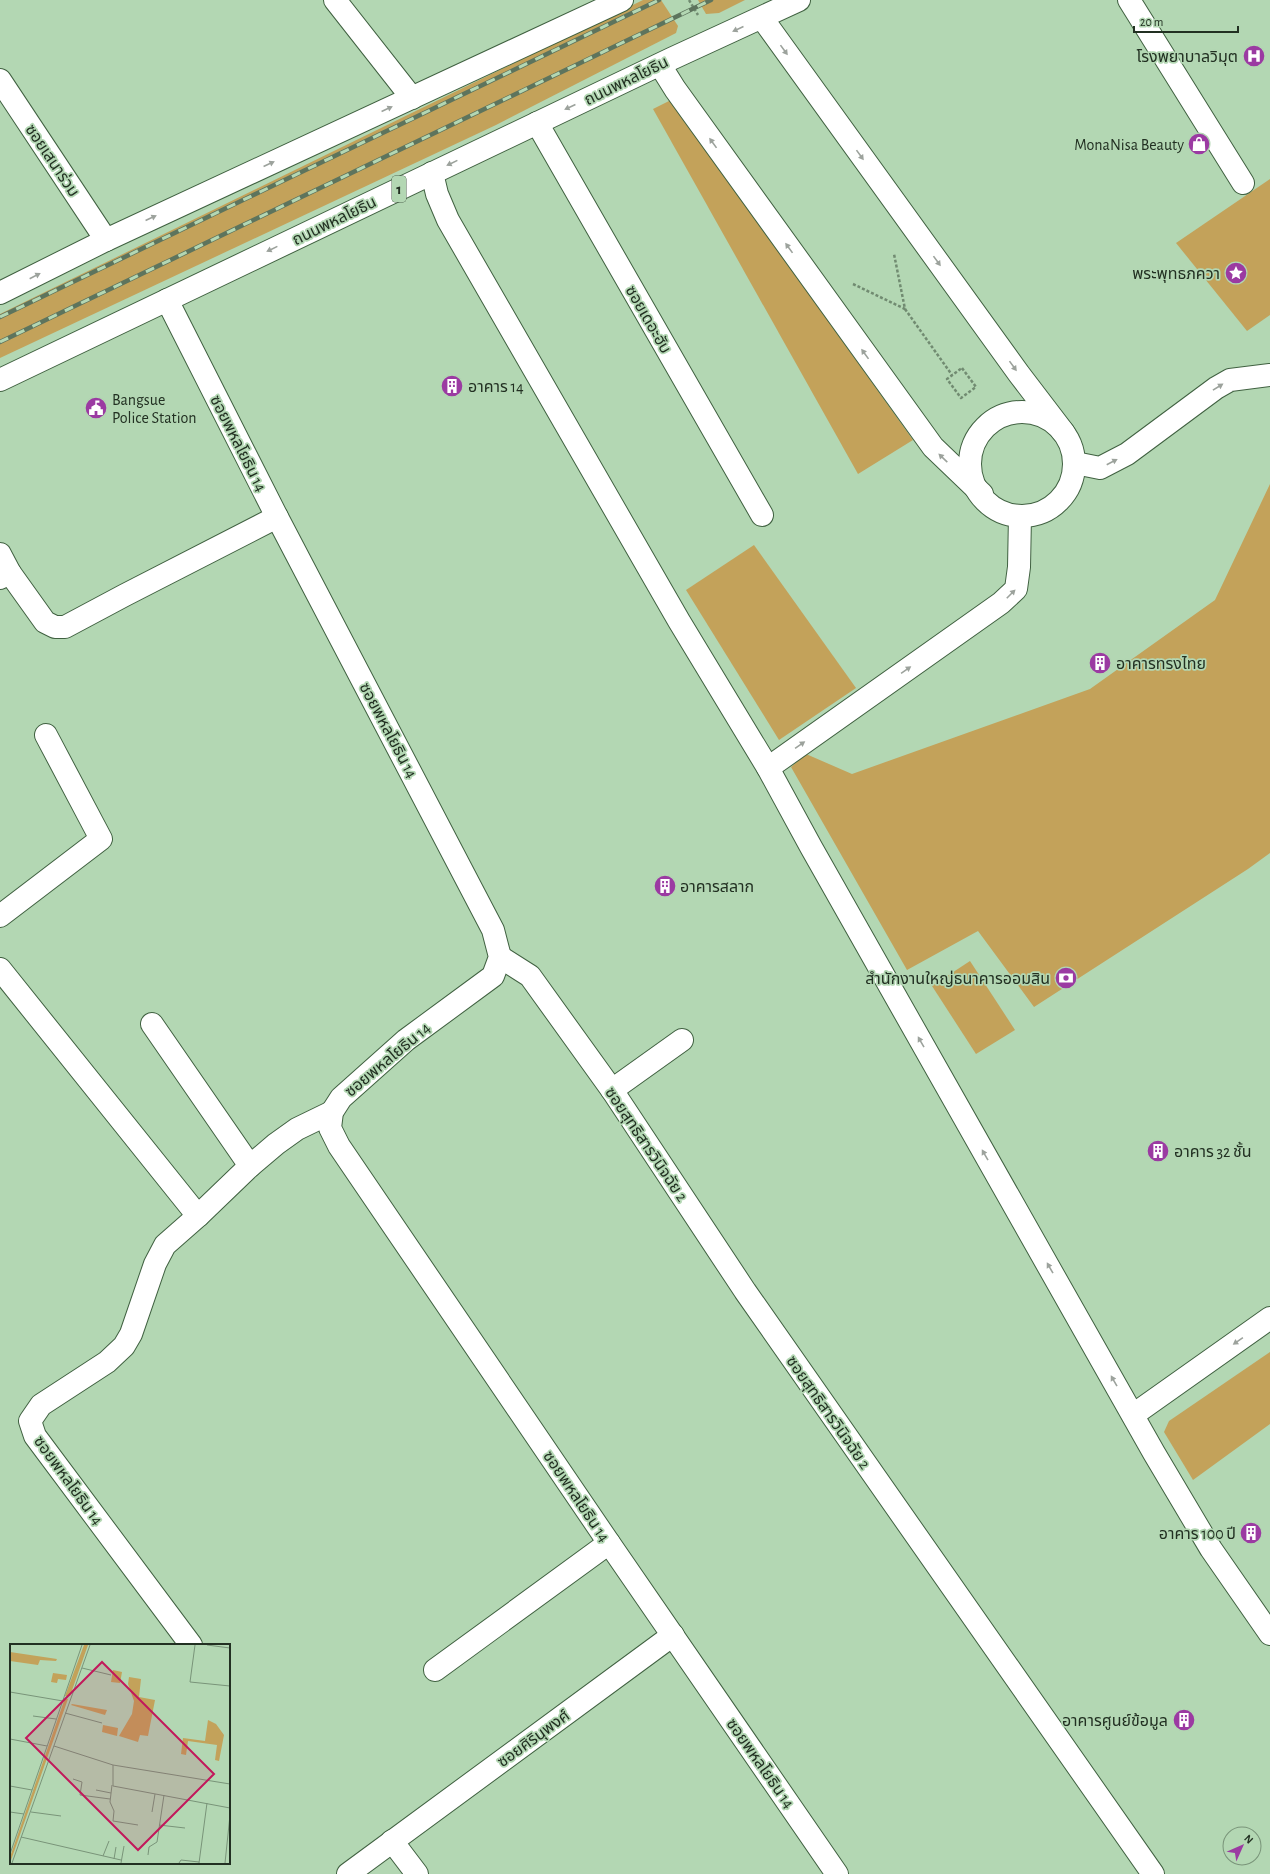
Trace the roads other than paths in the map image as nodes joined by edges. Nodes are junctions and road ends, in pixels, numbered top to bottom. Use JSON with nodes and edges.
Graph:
{"nodes":[{"id":1,"x":335,"y":0,"type":"edge"},
{"id":2,"x":799,"y":0,"type":"edge"},
{"id":3,"x":1129,"y":0,"type":"edge"},
{"id":4,"x":616,"y":1,"type":"edge"},
{"id":5,"x":762,"y":18,"type":"junction"},
{"id":6,"x":660,"y":64,"type":"junction"},
{"id":7,"x":0,"y":80,"type":"edge"},
{"id":8,"x":412,"y":98,"type":"junction"},
{"id":9,"x":537,"y":123,"type":"junction"},
{"id":10,"x":432,"y":173,"type":"junction"},
{"id":11,"x":1243,"y":184,"type":"dead end"},
{"id":12,"x":106,"y":240,"type":"junction"},
{"id":13,"x":0,"y":293,"type":"edge"},
{"id":14,"x":166,"y":300,"type":"junction"},
{"id":15,"x":1270,"y":375,"type":"edge"},
{"id":16,"x":0,"y":380,"type":"edge"},
{"id":17,"x":1064,"y":433,"type":"junction"},
{"id":18,"x":1074,"y":463,"type":"junction"},
{"id":19,"x":982,"y":494,"type":"junction"},
{"id":20,"x":762,"y":516,"type":"dead end"},
{"id":21,"x":1020,"y":516,"type":"junction"},
{"id":22,"x":277,"y":517,"type":"junction"},
{"id":23,"x":0,"y":554,"type":"edge"},
{"id":24,"x":5,"y":576,"type":"edge"},
{"id":25,"x":46,"y":735,"type":"dead end"},
{"id":26,"x":768,"y":768,"type":"junction"},
{"id":27,"x":0,"y":916,"type":"edge"},
{"id":28,"x":500,"y":957,"type":"junction"},
{"id":29,"x":0,"y":969,"type":"edge"},
{"id":30,"x":152,"y":1024,"type":"dead end"},
{"id":31,"x":682,"y":1040,"type":"dead end"},
{"id":32,"x":612,"y":1090,"type":"junction"},
{"id":33,"x":332,"y":1112,"type":"junction"},
{"id":34,"x":250,"y":1166,"type":"junction"},
{"id":35,"x":198,"y":1216,"type":"junction"},
{"id":36,"x":1270,"y":1318,"type":"edge"},
{"id":37,"x":1133,"y":1415,"type":"junction"},
{"id":38,"x":609,"y":1543,"type":"junction"},
{"id":39,"x":1270,"y":1634,"type":"edge"},
{"id":40,"x":673,"y":1635,"type":"junction"},
{"id":41,"x":190,"y":1644,"type":"edge"},
{"id":42,"x":435,"y":1670,"type":"dead end"},
{"id":43,"x":392,"y":1841,"type":"junction"},
{"id":44,"x":348,"y":1874,"type":"edge"},
{"id":45,"x":417,"y":1874,"type":"edge"},
{"id":46,"x":837,"y":1874,"type":"edge"},
{"id":47,"x":1153,"y":1874,"type":"edge"}],
"edges":[{"from":1,"to":8,"type":"street"},
{"from":2,"to":5,"type":"street","name":"ถนนพหลโยธิน","number":"1"},
{"from":3,"to":11,"type":"street"},
{"from":4,"to":8,"type":"street"},
{"from":5,"to":6,"type":"street","name":"ถนนพหลโยธิน","number":"1","one_way":true},
{"from":5,"to":17,"type":"street","one_way":true},
{"from":6,"to":9,"type":"street","name":"ถนนพหลโยธิน","number":"1","one_way":true},
{"from":19,"to":6,"type":"street","one_way":true},
{"from":7,"to":12,"type":"street","name":"ซอยเสนาร่วม"},
{"from":12,"to":8,"type":"street","one_way":true},
{"from":9,"to":10,"type":"street","name":"ถนนพหลโยธิน","number":"1","one_way":true},
{"from":9,"to":20,"type":"street","name":"ซอยเดอะฮับ"},
{"from":10,"to":14,"type":"street","name":"ถนนพหลโยธิน","number":"1","one_way":true},
{"from":10,"to":26,"type":"street"},
{"from":13,"to":12,"type":"street","one_way":true},
{"from":14,"to":16,"type":"street","name":"ถนนพหลโยธิน","number":"1"},
{"from":14,"to":22,"type":"street","name":"ซอยพหลโยธิน 14"},
{"from":18,"to":15,"type":"street","one_way":true},
{"from":17,"to":18,"type":"street"},
{"from":17,"to":19,"type":"street"},
{"from":18,"to":21,"type":"street"},
{"from":19,"to":21,"type":"street"},
{"from":26,"to":21,"type":"street","one_way":true},
{"from":22,"to":24,"type":"street"},
{"from":22,"to":28,"type":"street","name":"ซอยพหลโยธิน 14"},
{"from":23,"to":24,"type":"street"},
{"from":25,"to":27,"type":"street"},
{"from":37,"to":26,"type":"street","one_way":true},
{"from":28,"to":32,"type":"street","name":"ซอยสุทธิสารวินิจฉัย 2"},
{"from":28,"to":33,"type":"street","name":"ซอยพหลโยธิน 14"},
{"from":29,"to":35,"type":"street"},
{"from":30,"to":34,"type":"street"},
{"from":31,"to":32,"type":"street"},
{"from":32,"to":47,"type":"street","name":"ซอยสุทธิสารวินิจฉัย 2"},
{"from":33,"to":34,"type":"street","name":"ซอยพหลโยธิน 14"},
{"from":33,"to":38,"type":"street","name":"ซอยพหลโยธิน 14"},
{"from":34,"to":35,"type":"street","name":"ซอยพหลโยธิน 14"},
{"from":35,"to":41,"type":"street","name":"ซอยพหลโยธิน 14"},
{"from":36,"to":37,"type":"street","one_way":true},
{"from":37,"to":39,"type":"street"},
{"from":38,"to":40,"type":"street","name":"ซอยพหลโยธิน 14"},
{"from":38,"to":42,"type":"street"},
{"from":40,"to":43,"type":"street","name":"ซอยศิรินุพงศ์"},
{"from":40,"to":46,"type":"street","name":"ซอยพหลโยธิน 14"},
{"from":43,"to":44,"type":"street","name":"ซอยศิรินุพงศ์"},
{"from":43,"to":45,"type":"street"}]}
